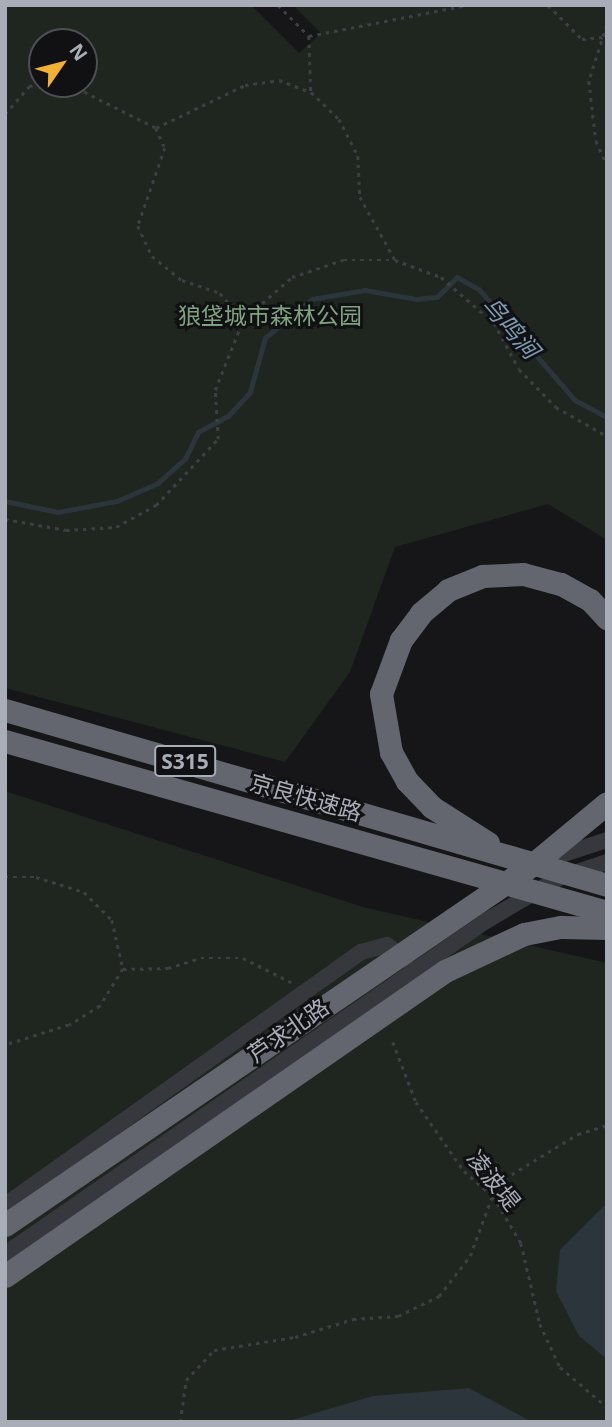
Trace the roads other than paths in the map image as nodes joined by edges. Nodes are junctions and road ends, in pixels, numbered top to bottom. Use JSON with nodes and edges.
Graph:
{"nodes":[{"id":1,"x":607,"y":618,"type":"edge"},
{"id":2,"x":5,"y":710,"type":"edge"},
{"id":3,"x":5,"y":741,"type":"edge"},
{"id":4,"x":607,"y":803,"type":"edge"},
{"id":5,"x":607,"y":840,"type":"edge"},
{"id":6,"x":522,"y":862,"type":"junction"},
{"id":7,"x":607,"y":862,"type":"edge"},
{"id":8,"x":607,"y":885,"type":"edge"},
{"id":9,"x":607,"y":912,"type":"edge"},
{"id":10,"x":607,"y":928,"type":"edge"},
{"id":11,"x":391,"y":1008,"type":"junction"},
{"id":12,"x":5,"y":1205,"type":"edge"},
{"id":13,"x":5,"y":1225,"type":"edge"},
{"id":14,"x":5,"y":1254,"type":"edge"},
{"id":15,"x":5,"y":1276,"type":"edge"}],
"edges":[{"from":1,"to":6,"type":"highway"},
{"from":2,"to":6,"type":"highway","name":"京良快速路","number":"S315"},
{"from":3,"to":9,"type":"highway","name":"京良快速路","number":"S315"},
{"from":4,"to":6,"type":"highway"},
{"from":5,"to":6,"type":"street"},
{"from":6,"to":8,"type":"highway","name":"京良快速路"},
{"from":6,"to":13,"type":"highway"},
{"from":7,"to":14,"type":"street","name":"芦求北路"},
{"from":10,"to":11,"type":"highway"},
{"from":11,"to":12,"type":"street"},
{"from":11,"to":15,"type":"highway"}]}
